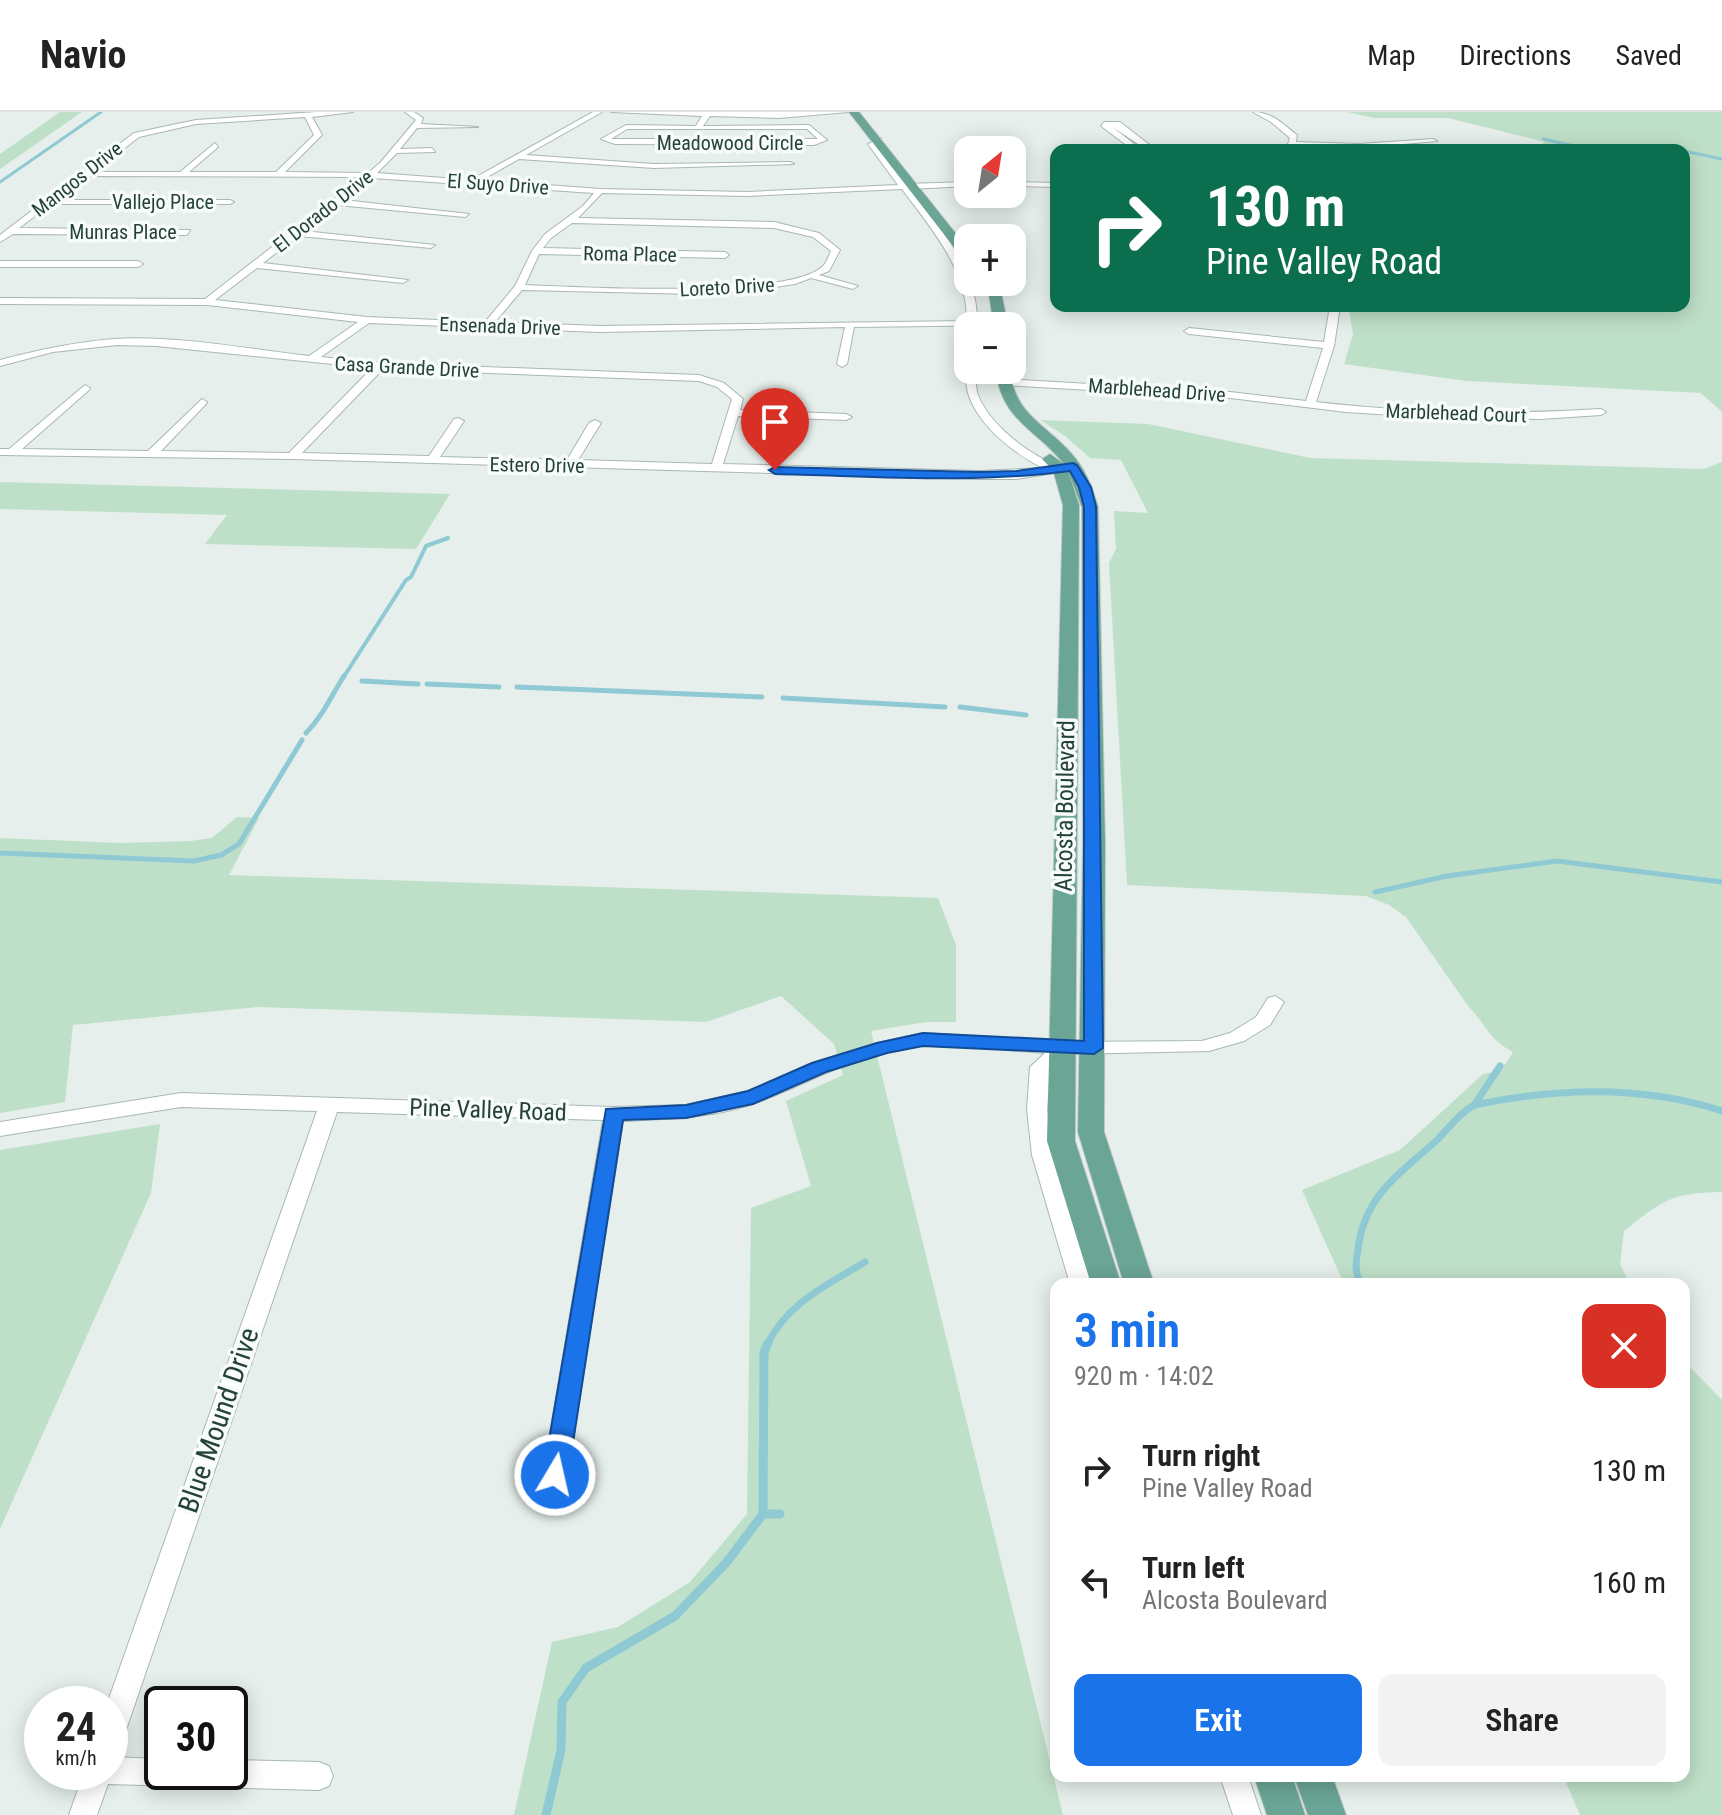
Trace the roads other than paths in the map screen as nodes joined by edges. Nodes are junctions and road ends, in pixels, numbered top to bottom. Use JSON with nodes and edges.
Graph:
{"nodes":[{"id":1,"x":349,"y":112,"type":"edge"},
{"id":2,"x":409,"y":112,"type":"edge"},
{"id":3,"x":598,"y":112,"type":"edge"},
{"id":4,"x":615,"y":112,"type":"edge"},
{"id":5,"x":796,"y":112,"type":"edge"},
{"id":6,"x":845,"y":112,"type":"edge"},
{"id":7,"x":854,"y":112,"type":"edge"},
{"id":8,"x":868,"y":112,"type":"edge"},
{"id":9,"x":1257,"y":112,"type":"edge"},
{"id":10,"x":707,"y":114,"type":"edge"},
{"id":11,"x":770,"y":115,"type":"junction"},
{"id":12,"x":308,"y":116,"type":"junction"},
{"id":13,"x":161,"y":118,"type":"dead end"},
{"id":14,"x":170,"y":126,"type":"junction"},
{"id":15,"x":416,"y":126,"type":"junction"},
{"id":16,"x":474,"y":127,"type":"dead end"},
{"id":17,"x":698,"y":128,"type":"junction"},
{"id":18,"x":1139,"y":140,"type":"junction"},
{"id":19,"x":1125,"y":141,"type":"junction"},
{"id":20,"x":1433,"y":141,"type":"dead end"},
{"id":21,"x":1129,"y":144,"type":"edge"},
{"id":22,"x":1144,"y":144,"type":"edge"},
{"id":23,"x":1292,"y":144,"type":"edge"},
{"id":24,"x":1389,"y":144,"type":"edge"},
{"id":25,"x":215,"y":145,"type":"dead end"},
{"id":26,"x":432,"y":150,"type":"dead end"},
{"id":27,"x":397,"y":151,"type":"junction"},
{"id":28,"x":518,"y":157,"type":"junction"},
{"id":29,"x":790,"y":164,"type":"dead end"},
{"id":30,"x":83,"y":174,"type":"junction"},
{"id":31,"x":182,"y":174,"type":"junction"},
{"id":32,"x":279,"y":174,"type":"junction"},
{"id":33,"x":368,"y":175,"type":"junction"},
{"id":34,"x":473,"y":182,"type":"junction"},
{"id":35,"x":1026,"y":184,"type":"edge"},
{"id":36,"x":954,"y":185,"type":"edge"},
{"id":37,"x":1050,"y":185,"type":"edge"},
{"id":38,"x":913,"y":186,"type":"junction"},
{"id":39,"x":600,"y":191,"type":"junction"},
{"id":40,"x":47,"y":202,"type":"junction"},
{"id":41,"x":230,"y":202,"type":"dead end"},
{"id":42,"x":335,"y":202,"type":"junction"},
{"id":43,"x":465,"y":214,"type":"dead end"},
{"id":44,"x":569,"y":220,"type":"junction"},
{"id":45,"x":808,"y":224,"type":"dead end"},
{"id":46,"x":954,"y":225,"type":"edge"},
{"id":47,"x":796,"y":229,"type":"junction"},
{"id":48,"x":10,"y":231,"type":"junction"},
{"id":49,"x":187,"y":232,"type":"dead end"},
{"id":50,"x":296,"y":233,"type":"junction"},
{"id":51,"x":0,"y":239,"type":"edge"},
{"id":52,"x":954,"y":239,"type":"edge"},
{"id":53,"x":431,"y":245,"type":"dead end"},
{"id":54,"x":536,"y":251,"type":"junction"},
{"id":55,"x":725,"y":255,"type":"dead end"},
{"id":56,"x":0,"y":264,"type":"edge"},
{"id":57,"x":138,"y":264,"type":"dead end"},
{"id":58,"x":255,"y":265,"type":"junction"},
{"id":59,"x":814,"y":276,"type":"junction"},
{"id":60,"x":403,"y":280,"type":"dead end"},
{"id":61,"x":853,"y":286,"type":"dead end"},
{"id":62,"x":519,"y":287,"type":"junction"},
{"id":63,"x":0,"y":301,"type":"edge"},
{"id":64,"x":207,"y":302,"type":"junction"},
{"id":65,"x":979,"y":312,"type":"edge"},
{"id":66,"x":1334,"y":312,"type":"edge"},
{"id":67,"x":367,"y":320,"type":"junction"},
{"id":68,"x":850,"y":325,"type":"junction"},
{"id":69,"x":954,"y":325,"type":"edge"},
{"id":70,"x":487,"y":326,"type":"junction"},
{"id":71,"x":1189,"y":331,"type":"dead end"},
{"id":72,"x":1329,"y":346,"type":"junction"},
{"id":73,"x":0,"y":348,"type":"edge"},
{"id":74,"x":18,"y":356,"type":"junction"},
{"id":75,"x":310,"y":360,"type":"junction"},
{"id":76,"x":0,"y":363,"type":"edge"},
{"id":77,"x":842,"y":364,"type":"dead end"},
{"id":78,"x":380,"y":366,"type":"junction"},
{"id":79,"x":1026,"y":378,"type":"edge"},
{"id":80,"x":972,"y":384,"type":"edge"},
{"id":81,"x":989,"y":384,"type":"edge"},
{"id":82,"x":1006,"y":384,"type":"edge"},
{"id":83,"x":85,"y":388,"type":"dead end"},
{"id":84,"x":202,"y":402,"type":"dead end"},
{"id":85,"x":1310,"y":405,"type":"junction"},
{"id":86,"x":1601,"y":412,"type":"dead end"},
{"id":87,"x":736,"y":413,"type":"junction"},
{"id":88,"x":846,"y":417,"type":"dead end"},
{"id":89,"x":458,"y":421,"type":"dead end"},
{"id":90,"x":595,"y":423,"type":"dead end"},
{"id":91,"x":5,"y":452,"type":"edge"},
{"id":92,"x":151,"y":454,"type":"junction"},
{"id":93,"x":292,"y":456,"type":"junction"},
{"id":94,"x":431,"y":462,"type":"junction"},
{"id":95,"x":570,"y":465,"type":"junction"},
{"id":96,"x":1067,"y":468,"type":"junction"},
{"id":97,"x":716,"y":469,"type":"junction"},
{"id":98,"x":1275,"y":1002,"type":"dead end"},
{"id":99,"x":1063,"y":1048,"type":"junction"},
{"id":100,"x":1094,"y":1048,"type":"junction"},
{"id":101,"x":329,"y":1105,"type":"junction"},
{"id":102,"x":614,"y":1114,"type":"junction"},
{"id":103,"x":0,"y":1129,"type":"edge"},
{"id":104,"x":1079,"y":1278,"type":"edge"},
{"id":105,"x":1104,"y":1278,"type":"edge"},
{"id":106,"x":1137,"y":1278,"type":"edge"},
{"id":107,"x":555,"y":1475,"type":"dead end"},
{"id":108,"x":127,"y":1686,"type":"edge"},
{"id":109,"x":128,"y":1771,"type":"edge"},
{"id":110,"x":319,"y":1776,"type":"dead end"},
{"id":111,"x":1236,"y":1782,"type":"edge"},
{"id":112,"x":1275,"y":1782,"type":"edge"},
{"id":113,"x":1315,"y":1782,"type":"edge"},
{"id":114,"x":92,"y":1790,"type":"edge"},
{"id":115,"x":83,"y":1815,"type":"edge"},
{"id":116,"x":1247,"y":1815,"type":"edge"},
{"id":117,"x":1286,"y":1815,"type":"edge"},
{"id":118,"x":1327,"y":1815,"type":"edge"}],
"edges":[{"from":1,"to":12,"type":"street","name":"Mangos Drive"},
{"from":2,"to":15,"type":"street"},
{"from":3,"to":28,"type":"street"},
{"from":4,"to":10,"type":"street"},
{"from":5,"to":11,"type":"street"},
{"from":6,"to":11,"type":"street"},
{"from":7,"to":38,"type":"main road"},
{"from":8,"to":38,"type":"main road"},
{"from":9,"to":23,"type":"street"},
{"from":10,"to":11,"type":"street"},
{"from":10,"to":17,"type":"street","name":"Meadowood Circle"},
{"from":12,"to":14,"type":"street","name":"Mangos Drive"},
{"from":12,"to":32,"type":"street"},
{"from":13,"to":14,"type":"street"},
{"from":14,"to":30,"type":"street","name":"Mangos Drive"},
{"from":15,"to":16,"type":"street"},
{"from":15,"to":27,"type":"street","name":"El Dorado Drive"},
{"from":17,"to":17,"type":"street","name":"Meadowood Circle"},
{"from":18,"to":19,"type":"street"},
{"from":18,"to":19,"type":"street"},
{"from":18,"to":22,"type":"street"},
{"from":19,"to":21,"type":"street"},
{"from":20,"to":24,"type":"street"},
{"from":25,"to":31,"type":"street"},
{"from":26,"to":27,"type":"street"},
{"from":27,"to":33,"type":"street","name":"El Dorado Drive"},
{"from":28,"to":29,"type":"street"},
{"from":28,"to":34,"type":"street"},
{"from":30,"to":31,"type":"street","name":"El Suyo Drive"},
{"from":30,"to":40,"type":"street","name":"Mangos Drive"},
{"from":31,"to":32,"type":"street","name":"El Suyo Drive"},
{"from":32,"to":33,"type":"street","name":"El Suyo Drive"},
{"from":33,"to":34,"type":"street","name":"El Suyo Drive"},
{"from":33,"to":42,"type":"street","name":"El Dorado Drive"},
{"from":34,"to":39,"type":"street","name":"El Suyo Drive"},
{"from":35,"to":37,"type":"street"},
{"from":36,"to":38,"type":"street","name":"El Suyo Drive"},
{"from":38,"to":39,"type":"street","name":"El Suyo Drive"},
{"from":38,"to":46,"type":"main road"},
{"from":38,"to":52,"type":"main road"},
{"from":38,"to":65,"type":"street"},
{"from":39,"to":44,"type":"street"},
{"from":40,"to":41,"type":"street","name":"Vallejo Place"},
{"from":40,"to":48,"type":"street","name":"Mangos Drive"},
{"from":42,"to":43,"type":"street"},
{"from":42,"to":50,"type":"street","name":"El Dorado Drive"},
{"from":44,"to":47,"type":"street"},
{"from":44,"to":54,"type":"street"},
{"from":45,"to":47,"type":"street"},
{"from":47,"to":59,"type":"street"},
{"from":48,"to":49,"type":"street","name":"Munras Place"},
{"from":48,"to":51,"type":"street","name":"Mangos Drive"},
{"from":50,"to":53,"type":"street"},
{"from":50,"to":58,"type":"street","name":"El Dorado Drive"},
{"from":54,"to":55,"type":"street","name":"Roma Place"},
{"from":54,"to":62,"type":"street"},
{"from":56,"to":57,"type":"street"},
{"from":58,"to":60,"type":"street"},
{"from":58,"to":64,"type":"street","name":"El Dorado Drive"},
{"from":59,"to":61,"type":"street"},
{"from":59,"to":62,"type":"street","name":"Loreto Drive"},
{"from":62,"to":70,"type":"street"},
{"from":63,"to":64,"type":"street","name":"Ensenada Drive"},
{"from":64,"to":67,"type":"street","name":"Ensenada Drive"},
{"from":66,"to":72,"type":"street"},
{"from":67,"to":70,"type":"street","name":"Ensenada Drive"},
{"from":67,"to":75,"type":"street"},
{"from":68,"to":69,"type":"street","name":"Ensenada Drive"},
{"from":68,"to":70,"type":"street","name":"Ensenada Drive"},
{"from":68,"to":77,"type":"street"},
{"from":71,"to":72,"type":"street"},
{"from":72,"to":85,"type":"street"},
{"from":73,"to":74,"type":"street"},
{"from":74,"to":75,"type":"street","name":"Casa Grande Drive"},
{"from":74,"to":76,"type":"street","name":"Casa Grande Drive"},
{"from":75,"to":78,"type":"street","name":"Casa Grande Drive"},
{"from":78,"to":87,"type":"street","name":"Casa Grande Drive"},
{"from":78,"to":93,"type":"street"},
{"from":79,"to":85,"type":"street","name":"Marblehead Drive"},
{"from":80,"to":96,"type":"street"},
{"from":81,"to":96,"type":"main road","name":"Alcosta Boulevard"},
{"from":82,"to":96,"type":"main road","name":"Alcosta Boulevard"},
{"from":83,"to":91,"type":"street"},
{"from":84,"to":92,"type":"street"},
{"from":85,"to":86,"type":"street","name":"Marblehead Court"},
{"from":87,"to":88,"type":"street"},
{"from":87,"to":97,"type":"street"},
{"from":89,"to":94,"type":"street"},
{"from":90,"to":95,"type":"street"},
{"from":91,"to":92,"type":"street","name":"Estero Drive"},
{"from":92,"to":93,"type":"street","name":"Estero Drive"},
{"from":93,"to":94,"type":"street","name":"Estero Drive"},
{"from":94,"to":95,"type":"street","name":"Estero Drive"},
{"from":95,"to":97,"type":"street","name":"Estero Drive"},
{"from":96,"to":97,"type":"street","name":"Estero Drive"},
{"from":96,"to":99,"type":"main road","name":"Alcosta Boulevard"},
{"from":96,"to":100,"type":"main road","name":"Alcosta Boulevard"},
{"from":98,"to":100,"type":"street","name":"Pine Valley Road"},
{"from":99,"to":100,"type":"street","name":"Pine Valley Road"},
{"from":99,"to":102,"type":"street","name":"Pine Valley Road"},
{"from":99,"to":104,"type":"street"},
{"from":99,"to":105,"type":"main road","name":"Alcosta Boulevard"},
{"from":100,"to":106,"type":"main road","name":"Alcosta Boulevard"},
{"from":101,"to":102,"type":"street","name":"Pine Valley Road"},
{"from":101,"to":103,"type":"street","name":"Pine Valley Road"},
{"from":101,"to":108,"type":"street","name":"Blue Mound Drive"},
{"from":102,"to":107,"type":"street"},
{"from":109,"to":110,"type":"street"},
{"from":111,"to":116,"type":"street"},
{"from":112,"to":117,"type":"main road"},
{"from":113,"to":118,"type":"main road"},
{"from":114,"to":115,"type":"street"}]}
